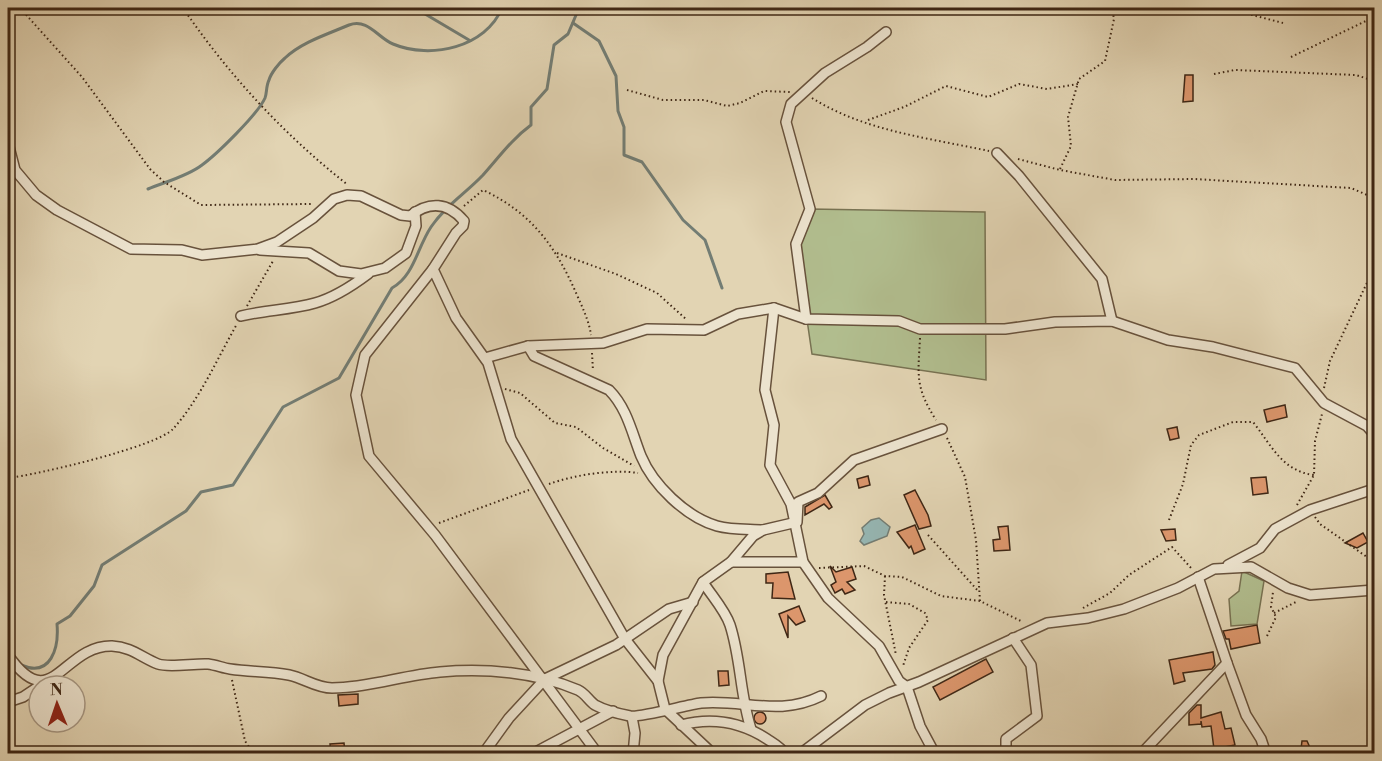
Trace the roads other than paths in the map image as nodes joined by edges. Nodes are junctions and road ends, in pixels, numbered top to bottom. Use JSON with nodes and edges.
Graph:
{"nodes":[{"id":1,"x":886,"y":32,"type":"dead end"},
{"id":2,"x":8,"y":143,"type":"edge"},
{"id":3,"x":998,"y":153,"type":"road end"},
{"id":4,"x":415,"y":212,"type":"junction"},
{"id":5,"x":258,"y":249,"type":"junction"},
{"id":6,"x":433,"y":269,"type":"junction"},
{"id":7,"x":371,"y":271,"type":"junction"},
{"id":8,"x":774,"y":308,"type":"junction"},
{"id":9,"x":241,"y":316,"type":"road end"},
{"id":10,"x":806,"y":319,"type":"junction"},
{"id":11,"x":1112,"y":321,"type":"junction"},
{"id":12,"x":528,"y":346,"type":"junction"},
{"id":13,"x":485,"y":358,"type":"junction"},
{"id":14,"x":942,"y":429,"type":"road end"},
{"id":15,"x":1374,"y":434,"type":"edge"},
{"id":16,"x":1374,"y":489,"type":"edge"},
{"id":17,"x":797,"y":522,"type":"junction"},
{"id":18,"x":763,"y":530,"type":"junction"},
{"id":19,"x":731,"y":562,"type":"junction"},
{"id":20,"x":803,"y":562,"type":"junction"},
{"id":21,"x":1226,"y":566,"type":"junction"},
{"id":22,"x":1198,"y":577,"type":"junction"},
{"id":23,"x":703,"y":582,"type":"junction"},
{"id":24,"x":1374,"y":590,"type":"edge"},
{"id":25,"x":693,"y":602,"type":"junction"},
{"id":26,"x":1013,"y":638,"type":"junction"},
{"id":27,"x":625,"y":639,"type":"junction"},
{"id":28,"x":8,"y":655,"type":"edge"},
{"id":29,"x":1227,"y":663,"type":"junction"},
{"id":30,"x":58,"y":674,"type":"edge"},
{"id":31,"x":27,"y":677,"type":"edge"},
{"id":32,"x":545,"y":679,"type":"junction"},
{"id":33,"x":658,"y":681,"type":"junction"},
{"id":34,"x":900,"y":681,"type":"junction"},
{"id":35,"x":27,"y":694,"type":"edge"},
{"id":36,"x":821,"y":696,"type":"dead end"},
{"id":37,"x":8,"y":702,"type":"edge"},
{"id":38,"x":743,"y":705,"type":"junction"},
{"id":39,"x":665,"y":709,"type":"junction"},
{"id":40,"x":614,"y":711,"type":"junction"},
{"id":41,"x":632,"y":717,"type":"junction"},
{"id":42,"x":681,"y":725,"type":"junction"},
{"id":43,"x":579,"y":729,"type":"junction"},
{"id":44,"x":751,"y":729,"type":"junction"},
{"id":45,"x":483,"y":753,"type":"edge"},
{"id":46,"x":532,"y":753,"type":"edge"},
{"id":47,"x":598,"y":753,"type":"edge"},
{"id":48,"x":633,"y":753,"type":"edge"},
{"id":49,"x":713,"y":753,"type":"edge"},
{"id":50,"x":785,"y":753,"type":"edge"},
{"id":51,"x":800,"y":753,"type":"edge"},
{"id":52,"x":935,"y":753,"type":"edge"},
{"id":53,"x":1006,"y":753,"type":"edge"},
{"id":54,"x":1142,"y":753,"type":"edge"},
{"id":55,"x":1266,"y":753,"type":"edge"}],
"edges":[{"from":1,"to":10,"type":"street"},
{"from":2,"to":5,"type":"street"},
{"from":3,"to":11,"type":"street"},
{"from":4,"to":5,"type":"street"},
{"from":4,"to":6,"type":"street"},
{"from":4,"to":7,"type":"street"},
{"from":5,"to":7,"type":"street"},
{"from":6,"to":13,"type":"street"},
{"from":6,"to":32,"type":"street"},
{"from":7,"to":9,"type":"street"},
{"from":8,"to":10,"type":"street"},
{"from":8,"to":12,"type":"street"},
{"from":8,"to":17,"type":"street"},
{"from":10,"to":11,"type":"street"},
{"from":11,"to":15,"type":"street"},
{"from":12,"to":13,"type":"street"},
{"from":12,"to":18,"type":"street"},
{"from":13,"to":27,"type":"street"},
{"from":14,"to":17,"type":"street"},
{"from":16,"to":21,"type":"street"},
{"from":17,"to":18,"type":"street"},
{"from":17,"to":20,"type":"street"},
{"from":18,"to":19,"type":"street"},
{"from":19,"to":20,"type":"street"},
{"from":19,"to":23,"type":"street"},
{"from":20,"to":34,"type":"street"},
{"from":21,"to":22,"type":"street"},
{"from":21,"to":24,"type":"street"},
{"from":22,"to":26,"type":"street"},
{"from":22,"to":29,"type":"street"},
{"from":23,"to":25,"type":"street"},
{"from":23,"to":38,"type":"street"},
{"from":25,"to":27,"type":"street"},
{"from":25,"to":33,"type":"street"},
{"from":26,"to":34,"type":"street"},
{"from":26,"to":53,"type":"street"},
{"from":27,"to":32,"type":"street"},
{"from":27,"to":33,"type":"street"},
{"from":28,"to":31,"type":"street"},
{"from":29,"to":54,"type":"street"},
{"from":29,"to":55,"type":"street"},
{"from":30,"to":32,"type":"street"},
{"from":32,"to":40,"type":"street"},
{"from":32,"to":43,"type":"street"},
{"from":32,"to":45,"type":"street"},
{"from":33,"to":39,"type":"street"},
{"from":34,"to":51,"type":"street"},
{"from":34,"to":52,"type":"street"},
{"from":35,"to":37,"type":"street"},
{"from":36,"to":38,"type":"street"},
{"from":38,"to":39,"type":"street"},
{"from":38,"to":44,"type":"street"},
{"from":39,"to":41,"type":"street"},
{"from":39,"to":42,"type":"street"},
{"from":40,"to":41,"type":"street"},
{"from":40,"to":43,"type":"street"},
{"from":41,"to":48,"type":"street"},
{"from":42,"to":44,"type":"street"},
{"from":42,"to":49,"type":"street"},
{"from":43,"to":46,"type":"street"},
{"from":43,"to":47,"type":"street"},
{"from":44,"to":50,"type":"street"}]}
